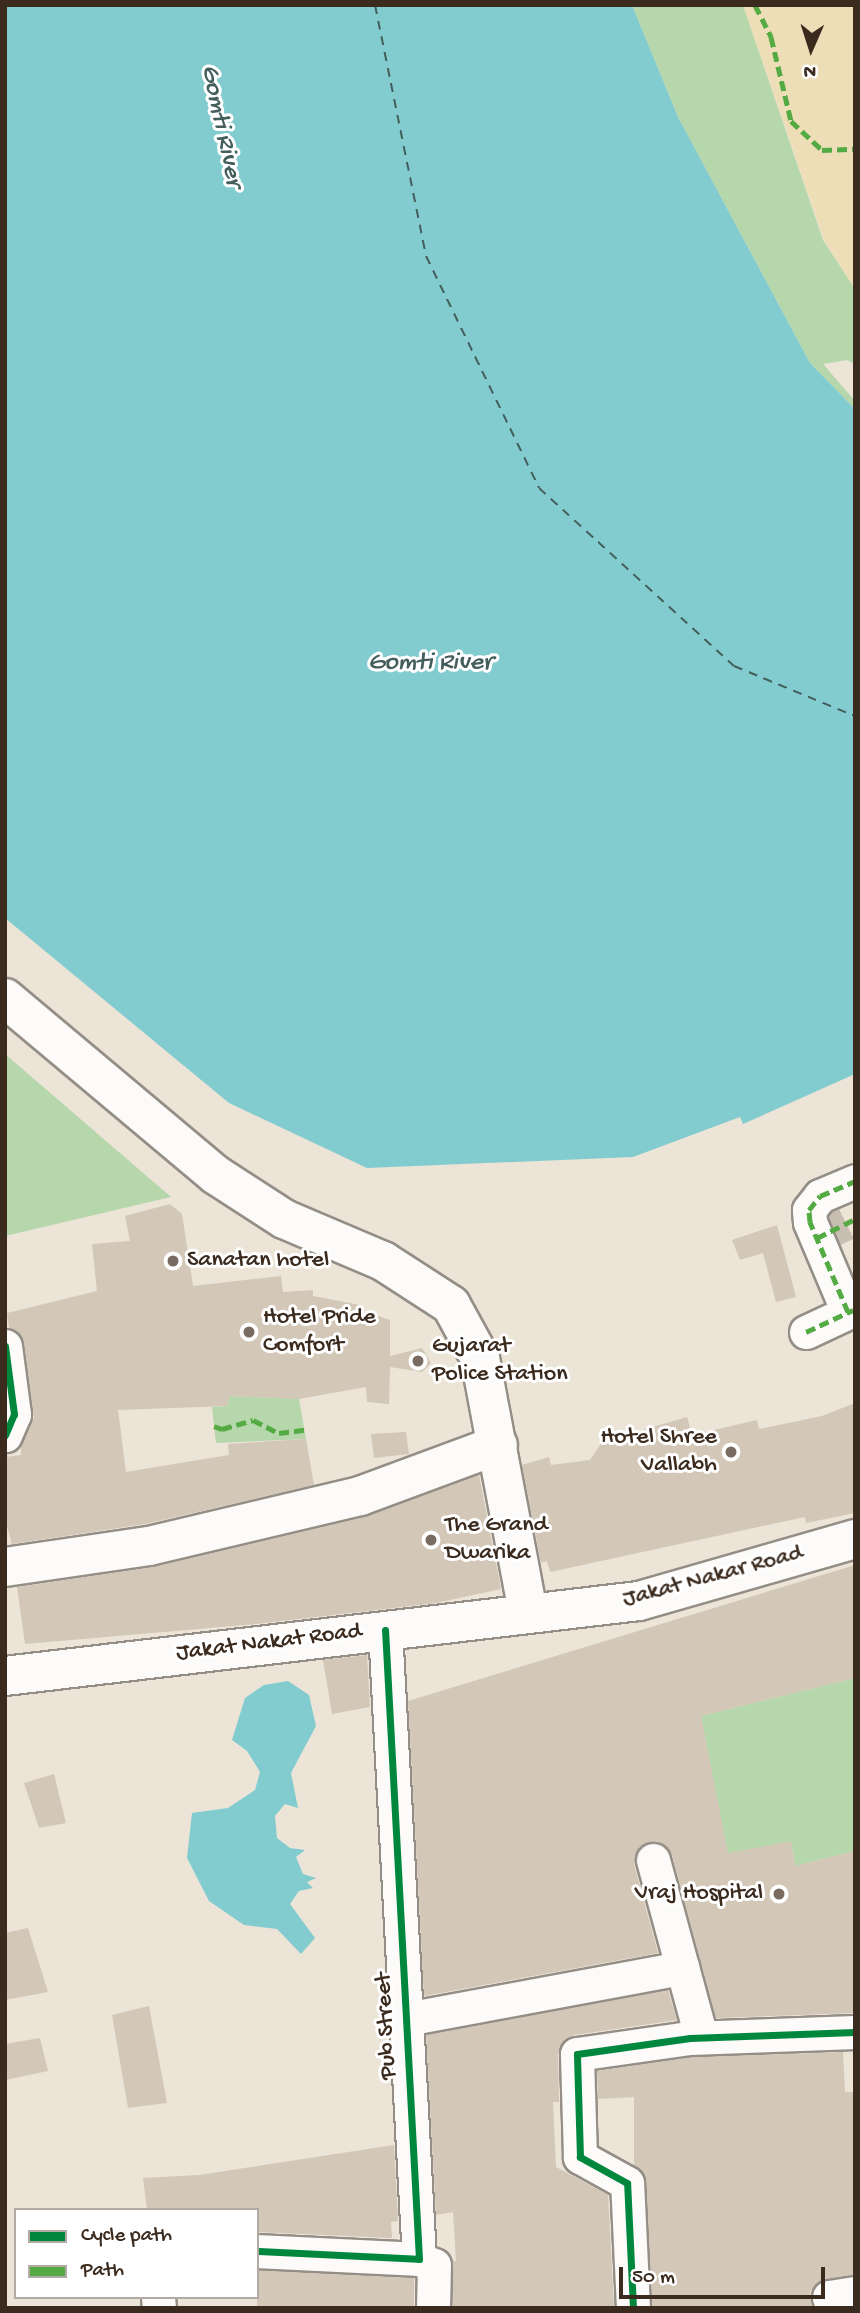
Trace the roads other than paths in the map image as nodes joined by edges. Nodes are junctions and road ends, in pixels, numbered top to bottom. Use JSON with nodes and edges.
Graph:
{"nodes":[{"id":1,"x":5,"y":998,"type":"edge"},
{"id":2,"x":855,"y":1181,"type":"edge"},
{"id":3,"x":851,"y":1311,"type":"edge"},
{"id":4,"x":806,"y":1332,"type":"dead end"},
{"id":5,"x":5,"y":1346,"type":"edge"},
{"id":6,"x":5,"y":1435,"type":"edge"},
{"id":7,"x":498,"y":1446,"type":"junction"},
{"id":8,"x":855,"y":1539,"type":"edge"},
{"id":9,"x":5,"y":1567,"type":"edge"},
{"id":10,"x":528,"y":1614,"type":"junction"},
{"id":11,"x":385,"y":1630,"type":"junction"},
{"id":12,"x":7,"y":1667,"type":"edge"},
{"id":13,"x":653,"y":1860,"type":"dead end"},
{"id":14,"x":682,"y":1968,"type":"junction"},
{"id":15,"x":406,"y":2019,"type":"junction"},
{"id":16,"x":855,"y":2032,"type":"edge"},
{"id":17,"x":701,"y":2037,"type":"junction"},
{"id":18,"x":259,"y":2251,"type":"edge"},
{"id":19,"x":419,"y":2259,"type":"junction"},
{"id":20,"x":855,"y":2293,"type":"edge"},
{"id":21,"x":433,"y":2308,"type":"edge"},
{"id":22,"x":633,"y":2308,"type":"edge"},
{"id":23,"x":832,"y":2308,"type":"edge"}],
"edges":[{"from":1,"to":7,"type":"main road"},
{"from":2,"to":3,"type":"street"},
{"from":3,"to":4,"type":"street"},
{"from":5,"to":6,"type":"street"},
{"from":7,"to":9,"type":"main road"},
{"from":7,"to":10,"type":"main road"},
{"from":8,"to":10,"type":"main road","name":"Jakat Nakar Road"},
{"from":10,"to":11,"type":"main road","name":"Jakat Nakat Road"},
{"from":11,"to":12,"type":"main road","name":"Jakat Nakat Road"},
{"from":11,"to":15,"type":"street","name":"Pub Street"},
{"from":13,"to":14,"type":"street"},
{"from":14,"to":15,"type":"street"},
{"from":14,"to":17,"type":"street"},
{"from":15,"to":19,"type":"street","name":"Pub Street"},
{"from":16,"to":17,"type":"street"},
{"from":17,"to":22,"type":"street"},
{"from":18,"to":19,"type":"street"},
{"from":19,"to":21,"type":"street"},
{"from":20,"to":23,"type":"street"}]}
